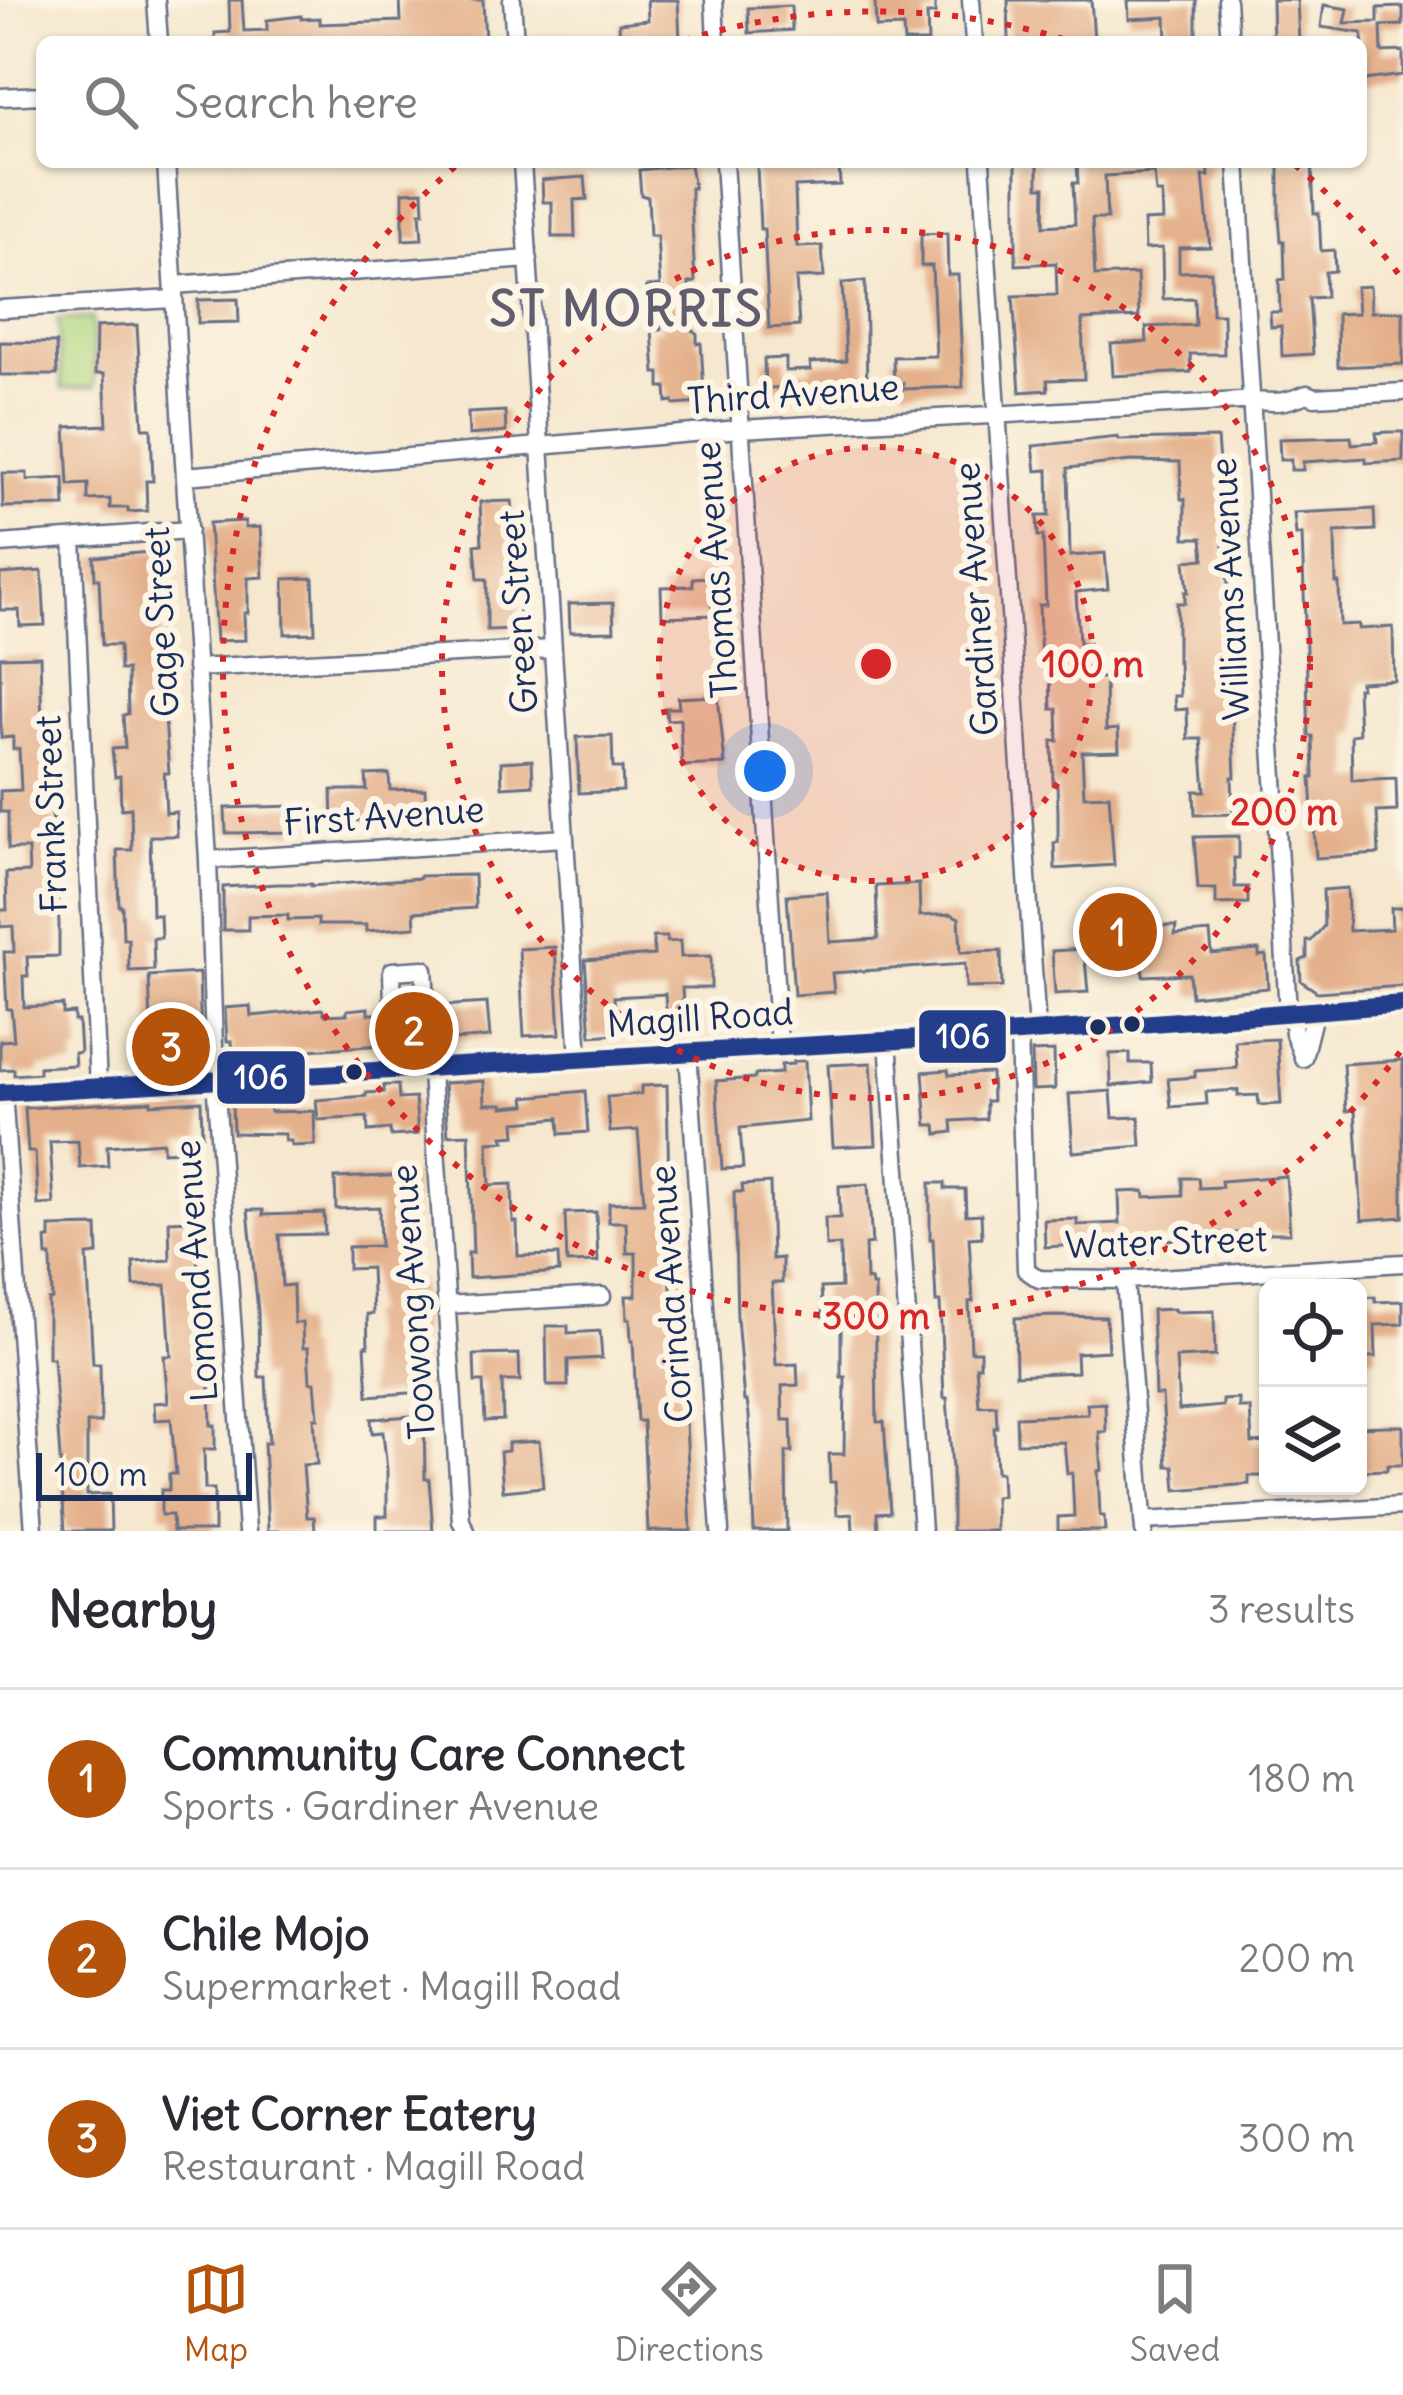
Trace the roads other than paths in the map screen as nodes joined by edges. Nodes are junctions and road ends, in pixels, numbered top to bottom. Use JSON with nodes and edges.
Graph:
{"nodes":[{"id":1,"x":156,"y":0,"type":"edge"},
{"id":2,"x":512,"y":0,"type":"edge"},
{"id":3,"x":714,"y":0,"type":"edge"},
{"id":4,"x":971,"y":0,"type":"edge"},
{"id":5,"x":1227,"y":0,"type":"edge"},
{"id":6,"x":159,"y":36,"type":"edge"},
{"id":7,"x":515,"y":36,"type":"edge"},
{"id":8,"x":716,"y":36,"type":"edge"},
{"id":9,"x":974,"y":36,"type":"edge"},
{"id":10,"x":1230,"y":36,"type":"edge"},
{"id":11,"x":36,"y":95,"type":"edge"},
{"id":12,"x":0,"y":97,"type":"edge"},
{"id":13,"x":166,"y":168,"type":"edge"},
{"id":14,"x":522,"y":168,"type":"edge"},
{"id":15,"x":724,"y":168,"type":"edge"},
{"id":16,"x":981,"y":168,"type":"edge"},
{"id":17,"x":1237,"y":168,"type":"edge"},
{"id":18,"x":529,"y":259,"type":"junction"},
{"id":19,"x":174,"y":292,"type":"junction"},
{"id":20,"x":0,"y":309,"type":"edge"},
{"id":21,"x":1403,"y":392,"type":"edge"},
{"id":22,"x":1252,"y":400,"type":"junction"},
{"id":23,"x":997,"y":415,"type":"junction"},
{"id":24,"x":740,"y":429,"type":"junction"},
{"id":25,"x":541,"y":447,"type":"junction"},
{"id":26,"x":184,"y":476,"type":"junction"},
{"id":27,"x":189,"y":530,"type":"junction"},
{"id":28,"x":74,"y":539,"type":"junction"},
{"id":29,"x":0,"y":544,"type":"edge"},
{"id":30,"x":554,"y":650,"type":"junction"},
{"id":31,"x":196,"y":668,"type":"junction"},
{"id":32,"x":565,"y":838,"type":"junction"},
{"id":33,"x":208,"y":860,"type":"junction"},
{"id":34,"x":1403,"y":1004,"type":"edge"},
{"id":35,"x":1299,"y":1011,"type":"junction"},
{"id":36,"x":1028,"y":1032,"type":"junction"},
{"id":37,"x":888,"y":1040,"type":"junction"},
{"id":38,"x":779,"y":1046,"type":"junction"},
{"id":39,"x":688,"y":1052,"type":"junction"},
{"id":40,"x":579,"y":1059,"type":"junction"},
{"id":41,"x":430,"y":1068,"type":"junction"},
{"id":42,"x":395,"y":1069,"type":"junction"},
{"id":43,"x":215,"y":1079,"type":"junction"},
{"id":44,"x":98,"y":1086,"type":"junction"},
{"id":45,"x":2,"y":1093,"type":"edge"},
{"id":46,"x":1403,"y":1263,"type":"edge"},
{"id":47,"x":1125,"y":1280,"type":"junction"},
{"id":48,"x":602,"y":1296,"type":"dead end"},
{"id":49,"x":446,"y":1305,"type":"junction"},
{"id":50,"x":1403,"y":1506,"type":"edge"},
{"id":51,"x":1143,"y":1526,"type":"edge"},
{"id":52,"x":34,"y":1531,"type":"edge"},
{"id":53,"x":248,"y":1531,"type":"edge"},
{"id":54,"x":466,"y":1531,"type":"edge"},
{"id":55,"x":721,"y":1531,"type":"edge"},
{"id":56,"x":922,"y":1531,"type":"edge"}],
"edges":[{"from":1,"to":6,"type":"street"},
{"from":2,"to":7,"type":"street"},
{"from":3,"to":8,"type":"street"},
{"from":4,"to":9,"type":"street"},
{"from":5,"to":10,"type":"street"},
{"from":11,"to":12,"type":"street"},
{"from":13,"to":19,"type":"street","name":"Gage Street"},
{"from":14,"to":18,"type":"street","name":"Green Street"},
{"from":15,"to":24,"type":"street","name":"Thomas Avenue"},
{"from":16,"to":23,"type":"street","name":"Gardiner Avenue"},
{"from":17,"to":22,"type":"street","name":"Williams Avenue"},
{"from":18,"to":19,"type":"street"},
{"from":18,"to":25,"type":"street","name":"Green Street"},
{"from":19,"to":20,"type":"street"},
{"from":19,"to":26,"type":"street","name":"Gage Street"},
{"from":21,"to":22,"type":"street","name":"Third Avenue"},
{"from":22,"to":23,"type":"street","name":"Third Avenue"},
{"from":22,"to":35,"type":"street","name":"Williams Avenue"},
{"from":23,"to":24,"type":"street","name":"Third Avenue"},
{"from":23,"to":36,"type":"street","name":"Gardiner Avenue"},
{"from":24,"to":25,"type":"street","name":"Third Avenue"},
{"from":24,"to":38,"type":"street","name":"Thomas Avenue"},
{"from":25,"to":26,"type":"street","name":"Third Avenue"},
{"from":25,"to":30,"type":"street","name":"Green Street"},
{"from":26,"to":27,"type":"street","name":"Gage Street"},
{"from":27,"to":28,"type":"street"},
{"from":27,"to":31,"type":"street","name":"Gage Street"},
{"from":28,"to":29,"type":"street"},
{"from":28,"to":44,"type":"street","name":"Frank Street"},
{"from":30,"to":31,"type":"street"},
{"from":30,"to":32,"type":"street","name":"Green Street"},
{"from":31,"to":33,"type":"street","name":"Gage Street"},
{"from":32,"to":33,"type":"street","name":"First Avenue"},
{"from":32,"to":40,"type":"street","name":"Green Street"},
{"from":33,"to":43,"type":"street","name":"Gage Street"},
{"from":34,"to":35,"type":"main road","name":"Magill Road"},
{"from":35,"to":36,"type":"main road","name":"Magill Road"},
{"from":36,"to":37,"type":"main road","name":"Magill Road"},
{"from":36,"to":47,"type":"street","name":"Water Street"},
{"from":37,"to":38,"type":"main road","name":"Magill Road"},
{"from":37,"to":56,"type":"street"},
{"from":38,"to":39,"type":"main road","name":"Magill Road"},
{"from":39,"to":40,"type":"main road","name":"Magill Road"},
{"from":39,"to":55,"type":"street","name":"Corinda Avenue"},
{"from":40,"to":41,"type":"main road","name":"Magill Road"},
{"from":41,"to":42,"type":"main road","name":"Magill Road"},
{"from":41,"to":42,"type":"street","name":"Toowong Avenue"},
{"from":41,"to":49,"type":"street","name":"Toowong Avenue"},
{"from":42,"to":43,"type":"main road","name":"Magill Road"},
{"from":43,"to":44,"type":"main road","name":"Magill Road"},
{"from":43,"to":53,"type":"street","name":"Lomond Avenue"},
{"from":44,"to":45,"type":"main road","name":"Magill Road"},
{"from":45,"to":52,"type":"street"},
{"from":46,"to":47,"type":"street","name":"Water Street"},
{"from":47,"to":51,"type":"street"},
{"from":48,"to":49,"type":"street"},
{"from":49,"to":54,"type":"street","name":"Toowong Avenue"},
{"from":50,"to":51,"type":"street"}]}
